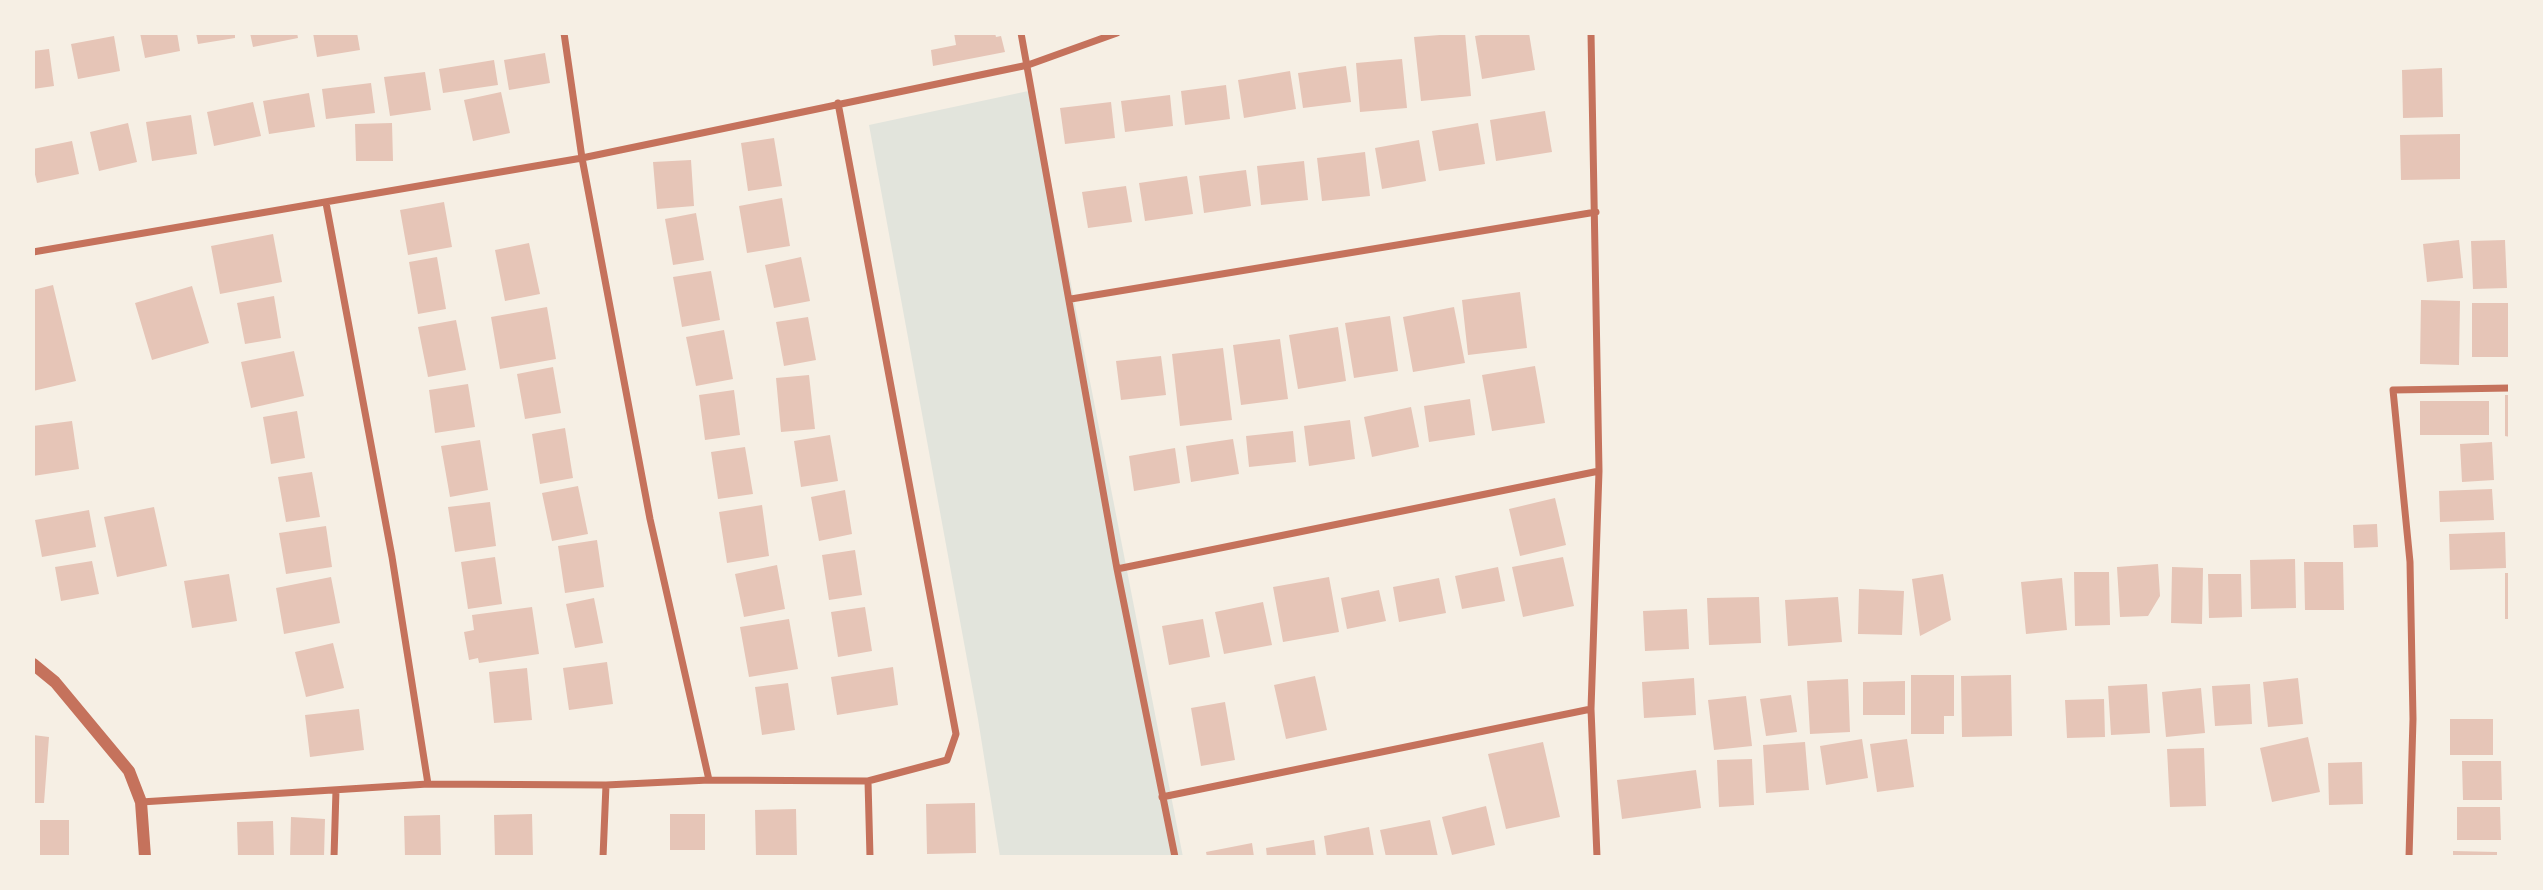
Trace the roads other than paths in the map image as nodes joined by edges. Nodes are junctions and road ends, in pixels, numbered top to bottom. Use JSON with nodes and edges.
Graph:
{"nodes":[{"id":1,"x":564,"y":33,"type":"edge"},
{"id":2,"x":1021,"y":33,"type":"edge"},
{"id":3,"x":1117,"y":33,"type":"edge"},
{"id":4,"x":1591,"y":33,"type":"edge"},
{"id":5,"x":1028,"y":65,"type":"junction"},
{"id":6,"x":838,"y":103,"type":"junction"},
{"id":7,"x":582,"y":158,"type":"junction"},
{"id":8,"x":326,"y":203,"type":"junction"},
{"id":9,"x":1596,"y":212,"type":"junction"},
{"id":10,"x":33,"y":251,"type":"edge"},
{"id":11,"x":1071,"y":299,"type":"junction"},
{"id":12,"x":2510,"y":388,"type":"edge"},
{"id":13,"x":1599,"y":471,"type":"junction"},
{"id":14,"x":1117,"y":569,"type":"junction"},
{"id":15,"x":33,"y":664,"type":"edge"},
{"id":16,"x":1591,"y":709,"type":"junction"},
{"id":17,"x":709,"y":780,"type":"junction"},
{"id":18,"x":868,"y":781,"type":"junction"},
{"id":19,"x":428,"y":784,"type":"junction"},
{"id":20,"x":606,"y":785,"type":"junction"},
{"id":21,"x":336,"y":790,"type":"junction"},
{"id":22,"x":1163,"y":797,"type":"junction"},
{"id":23,"x":141,"y":803,"type":"junction"},
{"id":24,"x":145,"y":857,"type":"edge"},
{"id":25,"x":334,"y":857,"type":"edge"},
{"id":26,"x":603,"y":857,"type":"edge"},
{"id":27,"x":870,"y":857,"type":"edge"},
{"id":28,"x":1175,"y":857,"type":"edge"},
{"id":29,"x":1597,"y":857,"type":"edge"},
{"id":30,"x":2409,"y":857,"type":"edge"}],
"edges":[{"from":1,"to":7,"type":"street"},
{"from":2,"to":5,"type":"street"},
{"from":3,"to":5,"type":"street"},
{"from":4,"to":9,"type":"street"},
{"from":5,"to":6,"type":"street"},
{"from":5,"to":11,"type":"street"},
{"from":6,"to":7,"type":"street"},
{"from":6,"to":18,"type":"street"},
{"from":7,"to":8,"type":"street"},
{"from":7,"to":17,"type":"street"},
{"from":8,"to":10,"type":"street"},
{"from":8,"to":19,"type":"street"},
{"from":9,"to":11,"type":"street"},
{"from":9,"to":13,"type":"street"},
{"from":11,"to":14,"type":"street"},
{"from":12,"to":30,"type":"street"},
{"from":13,"to":14,"type":"street"},
{"from":13,"to":16,"type":"street"},
{"from":14,"to":22,"type":"street"},
{"from":15,"to":23,"type":"street"},
{"from":16,"to":22,"type":"street"},
{"from":16,"to":29,"type":"street"},
{"from":17,"to":18,"type":"street"},
{"from":17,"to":20,"type":"street"},
{"from":18,"to":27,"type":"street"},
{"from":19,"to":20,"type":"street"},
{"from":19,"to":21,"type":"street"},
{"from":20,"to":26,"type":"street"},
{"from":21,"to":23,"type":"street"},
{"from":21,"to":25,"type":"street"},
{"from":22,"to":28,"type":"street"},
{"from":23,"to":24,"type":"street"}]}
